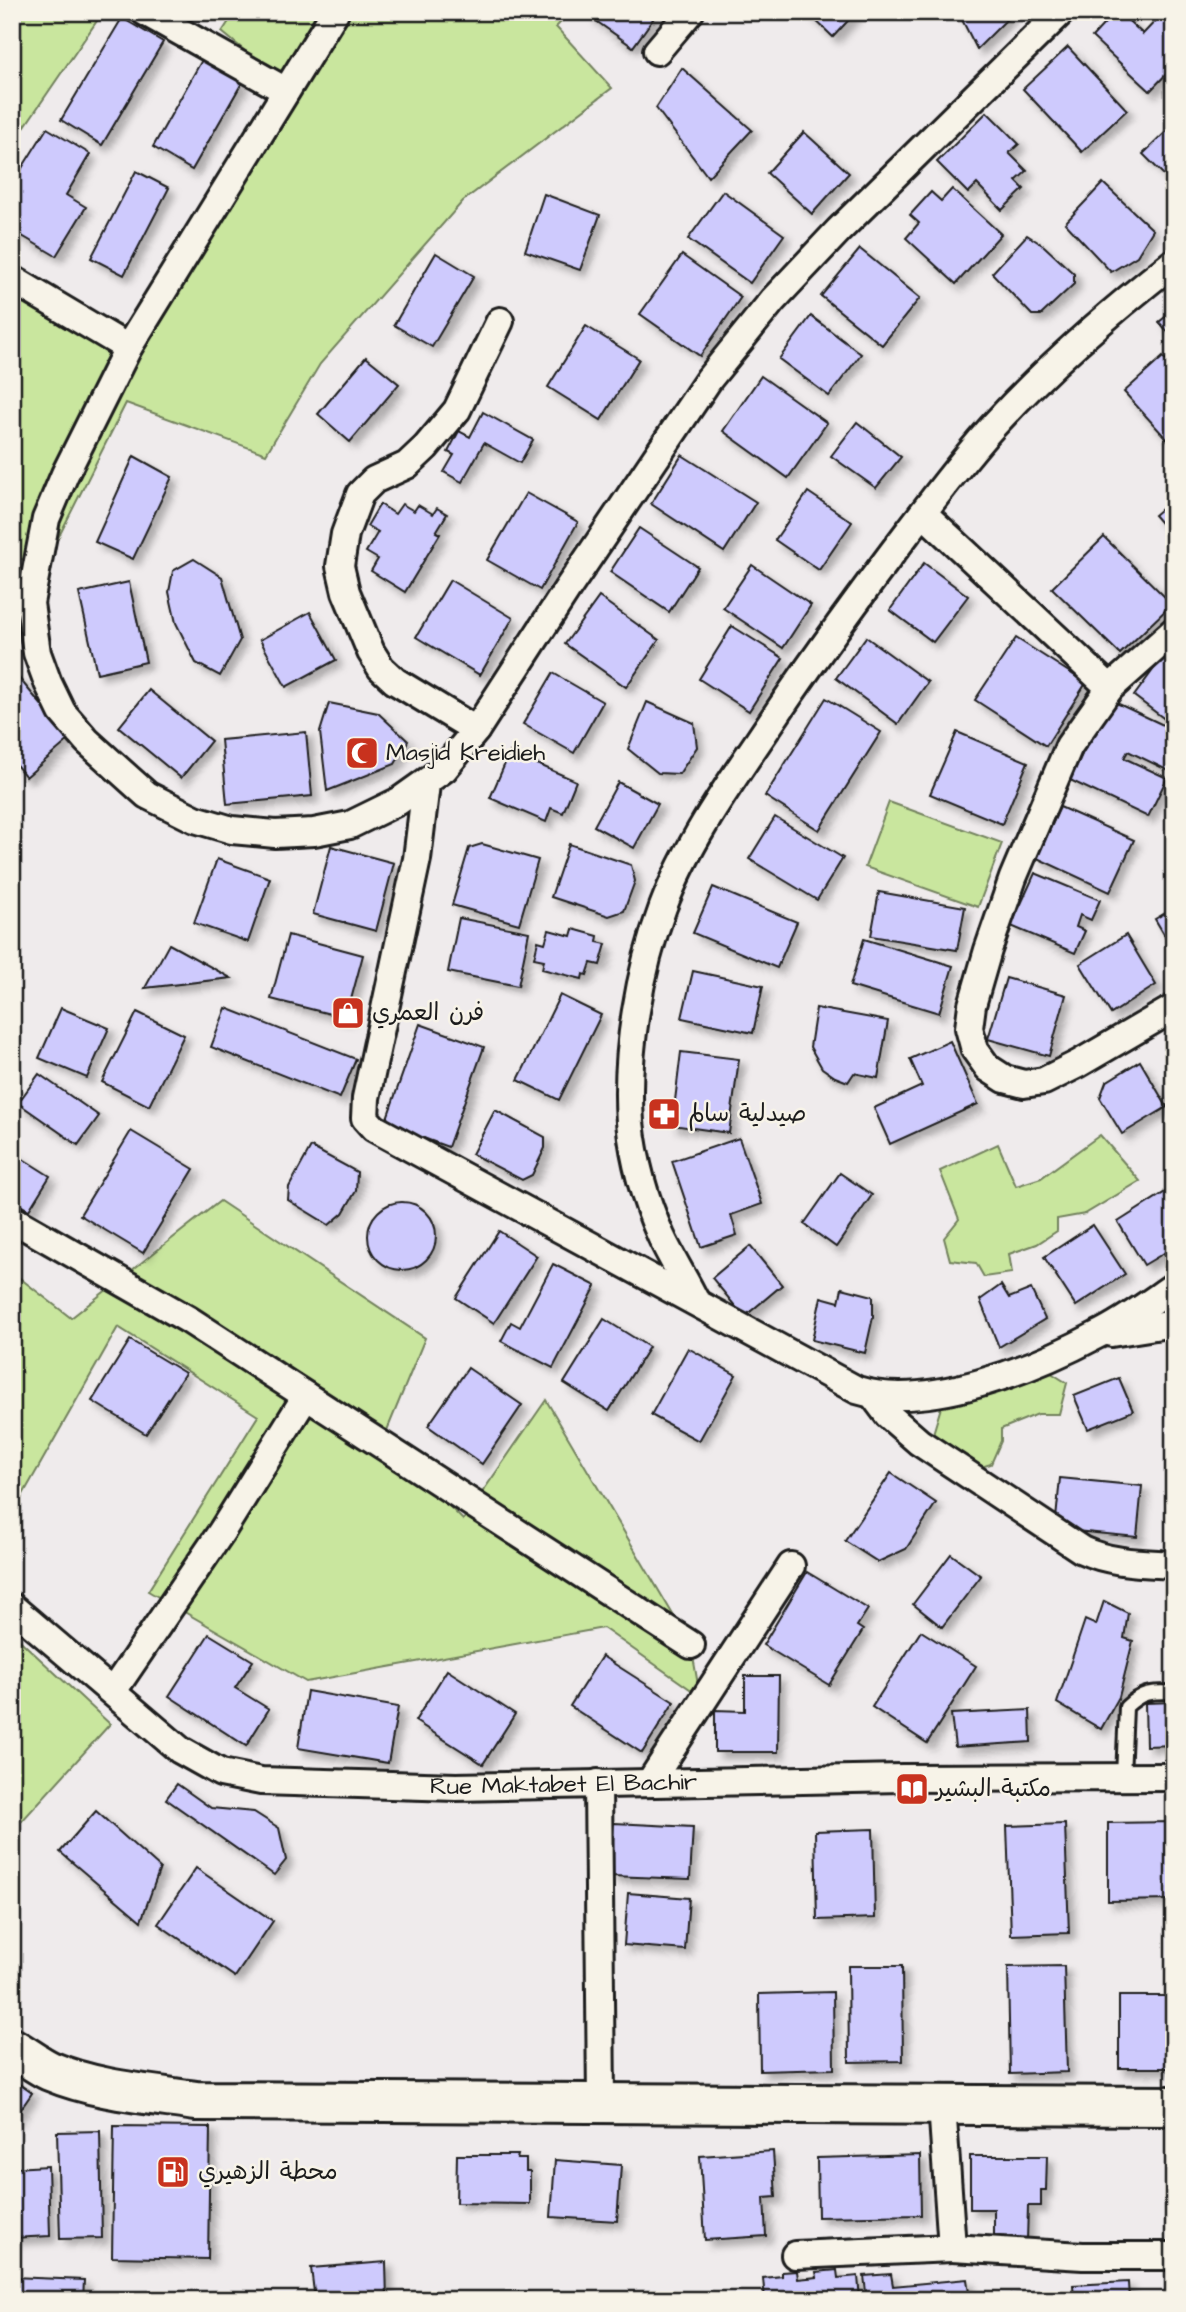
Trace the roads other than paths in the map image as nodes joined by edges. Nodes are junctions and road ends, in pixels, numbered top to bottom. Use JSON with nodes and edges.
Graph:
{"nodes":[{"id":1,"x":145,"y":12,"type":"edge"},
{"id":2,"x":335,"y":12,"type":"edge"},
{"id":3,"x":690,"y":12,"type":"edge"},
{"id":4,"x":1061,"y":12,"type":"edge"},
{"id":5,"x":657,"y":51,"type":"dead end"},
{"id":6,"x":286,"y":91,"type":"junction"},
{"id":7,"x":1174,"y":262,"type":"edge"},
{"id":8,"x":12,"y":278,"type":"edge"},
{"id":9,"x":500,"y":321,"type":"dead end"},
{"id":10,"x":128,"y":348,"type":"junction"},
{"id":11,"x":923,"y":513,"type":"junction"},
{"id":12,"x":1174,"y":631,"type":"edge"},
{"id":13,"x":1110,"y":688,"type":"junction"},
{"id":14,"x":476,"y":730,"type":"junction"},
{"id":15,"x":426,"y":784,"type":"junction"},
{"id":16,"x":1174,"y":1009,"type":"edge"},
{"id":17,"x":12,"y":1219,"type":"edge"},
{"id":18,"x":1174,"y":1286,"type":"edge"},
{"id":19,"x":696,"y":1302,"type":"junction"},
{"id":20,"x":1174,"y":1323,"type":"edge"},
{"id":21,"x":1099,"y":1335,"type":"junction"},
{"id":22,"x":873,"y":1395,"type":"junction"},
{"id":23,"x":306,"y":1396,"type":"junction"},
{"id":24,"x":1174,"y":1565,"type":"edge"},
{"id":25,"x":791,"y":1566,"type":"dead end"},
{"id":26,"x":12,"y":1607,"type":"edge"},
{"id":27,"x":691,"y":1645,"type":"dead end"},
{"id":28,"x":113,"y":1691,"type":"junction"},
{"id":29,"x":1174,"y":1692,"type":"edge"},
{"id":30,"x":1124,"y":1777,"type":"junction"},
{"id":31,"x":1174,"y":1777,"type":"edge"},
{"id":32,"x":650,"y":1782,"type":"junction"},
{"id":33,"x":598,"y":1783,"type":"junction"},
{"id":34,"x":12,"y":2048,"type":"edge"},
{"id":35,"x":601,"y":2101,"type":"junction"},
{"id":36,"x":942,"y":2105,"type":"junction"},
{"id":37,"x":1174,"y":2106,"type":"edge"},
{"id":38,"x":952,"y":2248,"type":"junction"},
{"id":39,"x":795,"y":2255,"type":"dead end"},
{"id":40,"x":1174,"y":2256,"type":"edge"}],
"edges":[{"from":1,"to":6,"type":"street"},
{"from":2,"to":6,"type":"street"},
{"from":3,"to":5,"type":"street"},
{"from":4,"to":14,"type":"street"},
{"from":6,"to":10,"type":"street"},
{"from":7,"to":11,"type":"street"},
{"from":8,"to":10,"type":"street"},
{"from":9,"to":14,"type":"street"},
{"from":10,"to":15,"type":"street"},
{"from":11,"to":13,"type":"street"},
{"from":11,"to":19,"type":"street"},
{"from":12,"to":13,"type":"street"},
{"from":13,"to":16,"type":"street"},
{"from":14,"to":15,"type":"street"},
{"from":15,"to":19,"type":"street"},
{"from":17,"to":23,"type":"street"},
{"from":18,"to":21,"type":"street"},
{"from":19,"to":22,"type":"street"},
{"from":20,"to":21,"type":"street"},
{"from":21,"to":22,"type":"street"},
{"from":22,"to":24,"type":"street"},
{"from":23,"to":27,"type":"street"},
{"from":23,"to":28,"type":"street"},
{"from":25,"to":32,"type":"street"},
{"from":26,"to":28,"type":"street","name":"Rue Maktabet El Bachir"},
{"from":28,"to":33,"type":"street","name":"Rue Maktabet El Bachir"},
{"from":29,"to":30,"type":"lane"},
{"from":30,"to":31,"type":"street","name":"Rue Maktabet El Bachir"},
{"from":30,"to":32,"type":"street","name":"Rue Maktabet El Bachir"},
{"from":32,"to":33,"type":"street","name":"Rue Maktabet El Bachir"},
{"from":33,"to":35,"type":"street"},
{"from":34,"to":35,"type":"main road"},
{"from":35,"to":36,"type":"main road"},
{"from":36,"to":37,"type":"main road"},
{"from":36,"to":38,"type":"street"},
{"from":38,"to":39,"type":"street"},
{"from":38,"to":40,"type":"street"}]}
